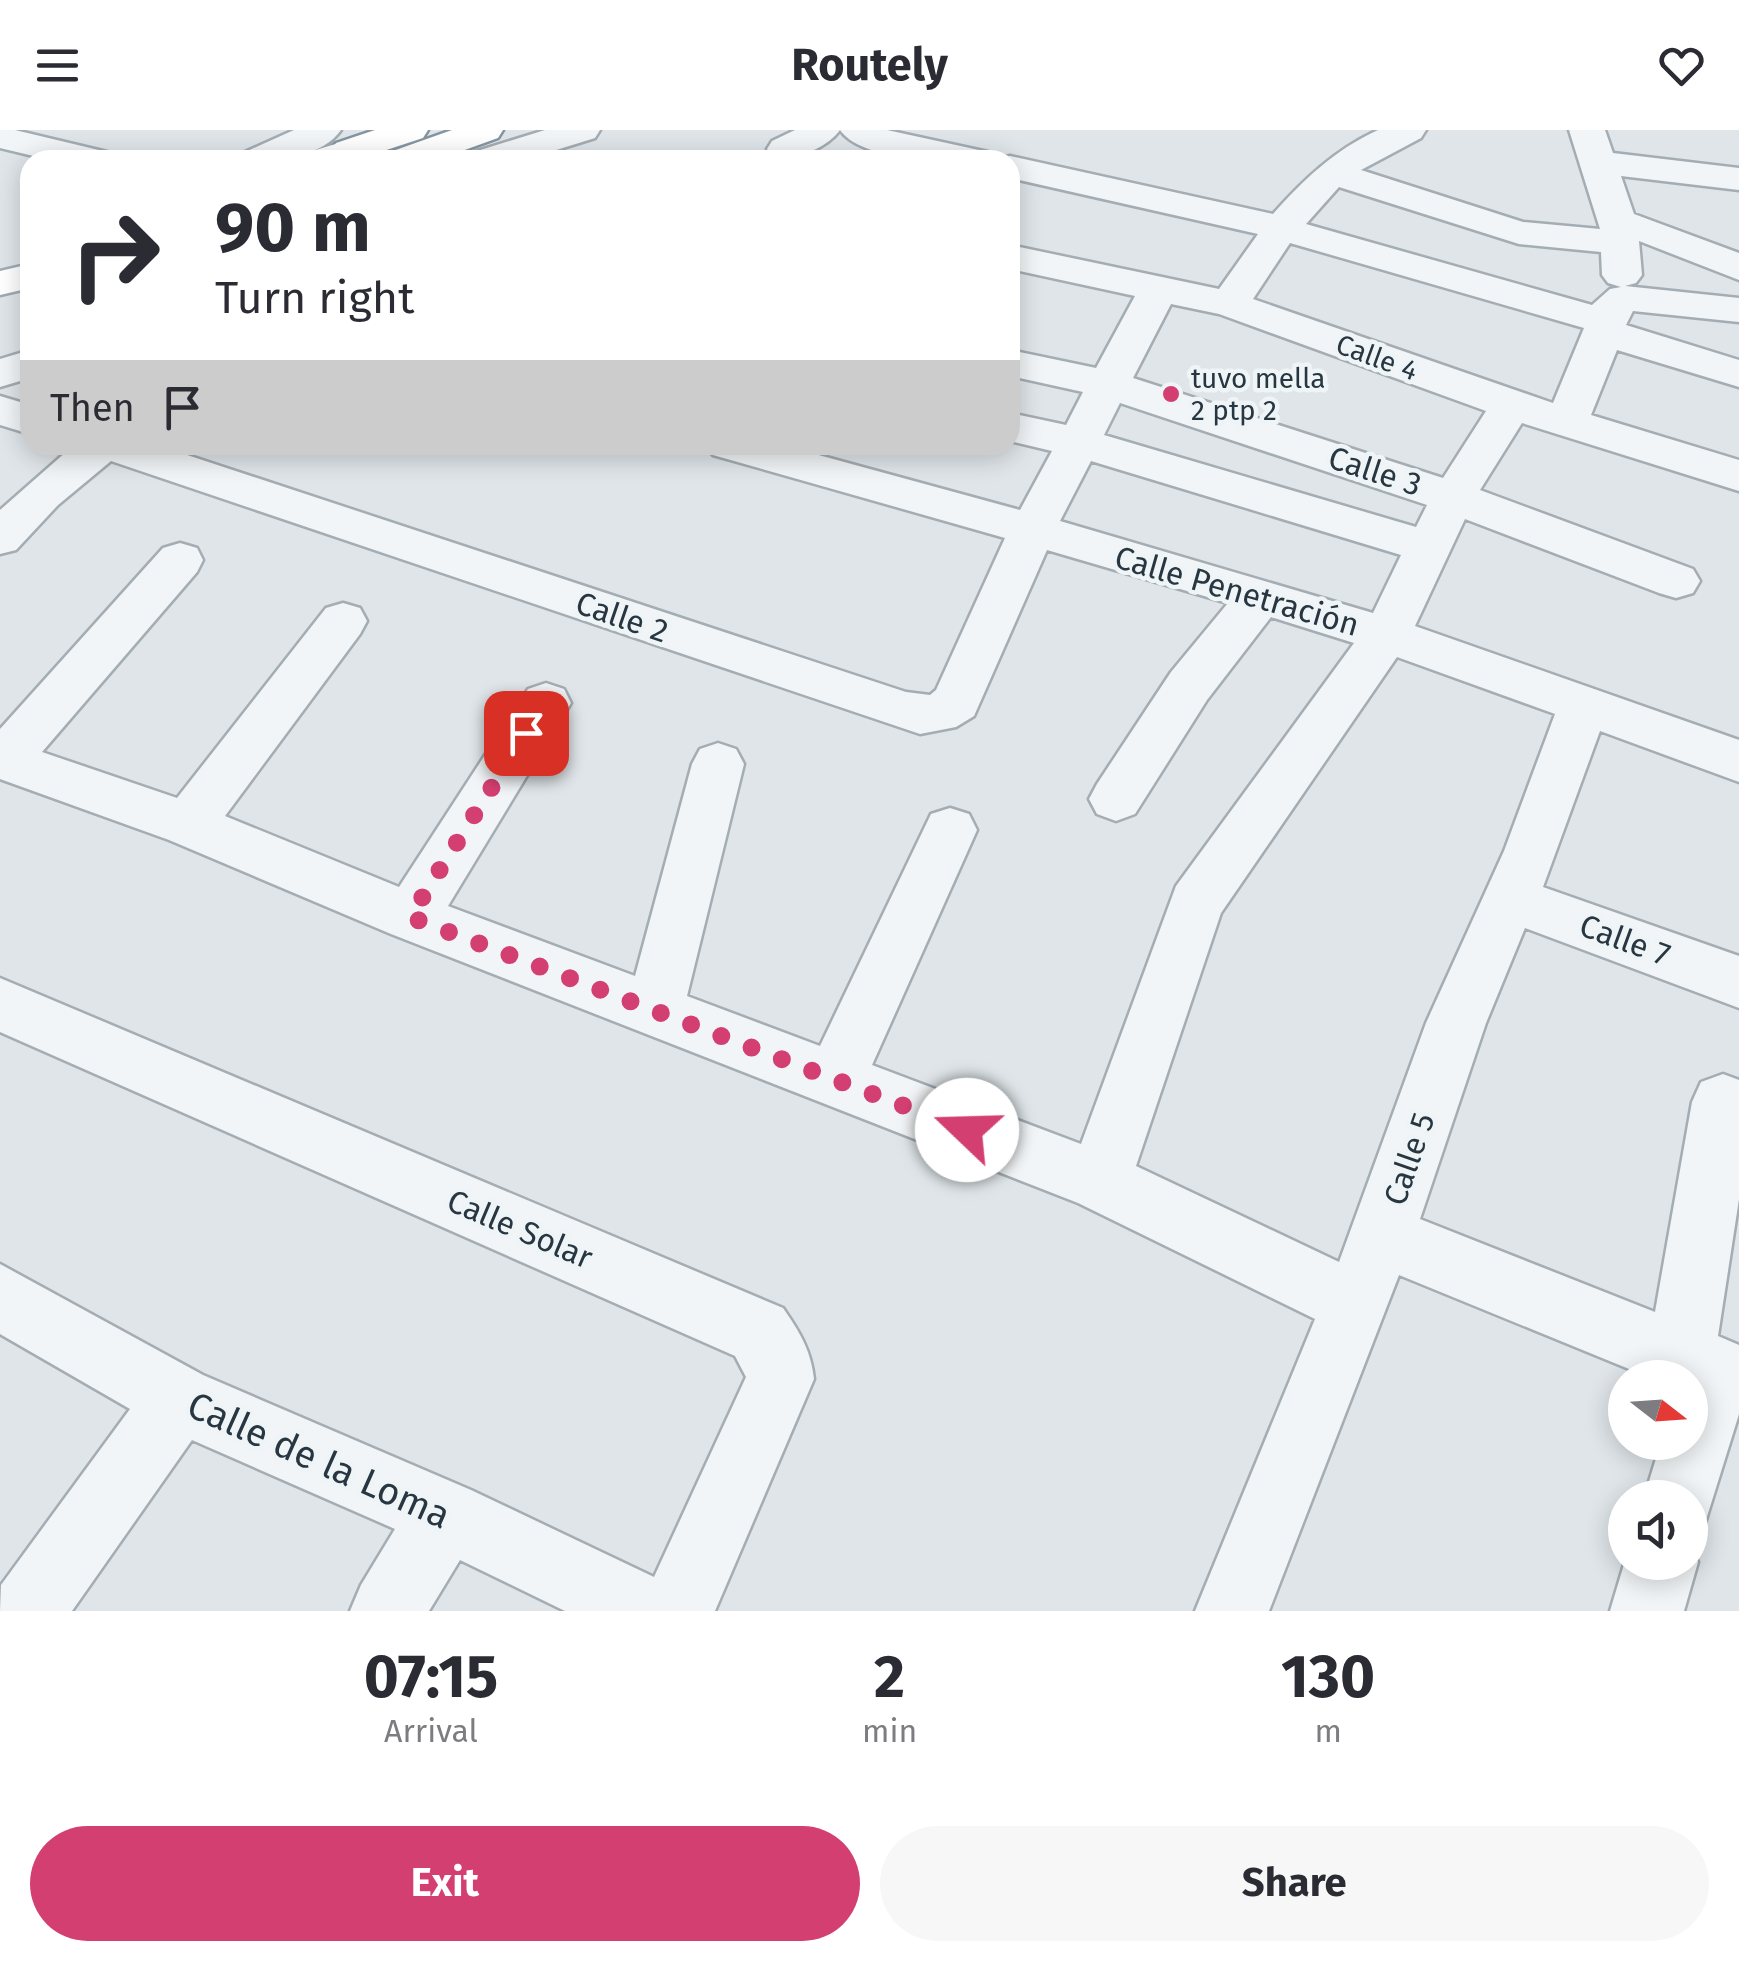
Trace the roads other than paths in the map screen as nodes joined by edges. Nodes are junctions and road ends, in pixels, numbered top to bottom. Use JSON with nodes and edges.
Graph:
{"nodes":[{"id":1,"x":410,"y":130,"type":"edge"},
{"id":2,"x":485,"y":130,"type":"edge"},
{"id":3,"x":582,"y":130,"type":"edge"},
{"id":4,"x":822,"y":130,"type":"edge"},
{"id":5,"x":858,"y":130,"type":"edge"},
{"id":6,"x":1328,"y":130,"type":"edge"},
{"id":7,"x":1391,"y":136,"type":"edge"},
{"id":8,"x":0,"y":138,"type":"edge"},
{"id":9,"x":1591,"y":146,"type":"edge"},
{"id":10,"x":331,"y":147,"type":"edge"},
{"id":11,"x":785,"y":148,"type":"dead end"},
{"id":12,"x":51,"y":150,"type":"edge"},
{"id":13,"x":430,"y":150,"type":"edge"},
{"id":14,"x":525,"y":150,"type":"edge"},
{"id":15,"x":929,"y":150,"type":"edge"},
{"id":16,"x":1020,"y":169,"type":"edge"},
{"id":17,"x":1335,"y":174,"type":"junction"},
{"id":18,"x":1739,"y":179,"type":"edge"},
{"id":19,"x":1281,"y":228,"type":"junction"},
{"id":20,"x":1618,"y":232,"type":"junction"},
{"id":21,"x":1020,"y":259,"type":"edge"},
{"id":22,"x":1739,"y":268,"type":"edge"},
{"id":23,"x":1158,"y":289,"type":"junction"},
{"id":24,"x":1230,"y":304,"type":"junction"},
{"id":25,"x":1739,"y":310,"type":"edge"},
{"id":26,"x":1611,"y":317,"type":"junction"},
{"id":27,"x":1020,"y":365,"type":"edge"},
{"id":28,"x":1739,"y":374,"type":"edge"},
{"id":29,"x":1107,"y":384,"type":"junction"},
{"id":30,"x":1512,"y":405,"type":"junction"},
{"id":31,"x":1567,"y":422,"type":"junction"},
{"id":32,"x":1020,"y":429,"type":"edge"},
{"id":33,"x":1081,"y":442,"type":"junction"},
{"id":34,"x":90,"y":455,"type":"edge"},
{"id":35,"x":140,"y":455,"type":"edge"},
{"id":36,"x":766,"y":455,"type":"edge"},
{"id":37,"x":1739,"y":476,"type":"edge"},
{"id":38,"x":1453,"y":497,"type":"junction"},
{"id":39,"x":1030,"y":532,"type":"junction"},
{"id":40,"x":0,"y":538,"type":"edge"},
{"id":41,"x":1426,"y":546,"type":"junction"},
{"id":42,"x":180,"y":560,"type":"dead end"},
{"id":43,"x":1676,"y":581,"type":"dead end"},
{"id":44,"x":1262,"y":596,"type":"junction"},
{"id":45,"x":344,"y":621,"type":"dead end"},
{"id":46,"x":1386,"y":635,"type":"junction"},
{"id":47,"x":546,"y":702,"type":"dead end"},
{"id":48,"x":1584,"y":706,"type":"junction"},
{"id":49,"x":2,"y":759,"type":"edge"},
{"id":50,"x":1739,"y":761,"type":"edge"},
{"id":51,"x":718,"y":764,"type":"dead end"},
{"id":52,"x":1116,"y":799,"type":"dead end"},
{"id":53,"x":188,"y":824,"type":"junction"},
{"id":54,"x":950,"y":830,"type":"dead end"},
{"id":55,"x":1511,"y":898,"type":"junction"},
{"id":56,"x":410,"y":917,"type":"junction"},
{"id":57,"x":1739,"y":982,"type":"edge"},
{"id":58,"x":0,"y":1004,"type":"edge"},
{"id":59,"x":655,"y":1009,"type":"junction"},
{"id":60,"x":835,"y":1080,"type":"junction"},
{"id":61,"x":1723,"y":1102,"type":"dead end"},
{"id":62,"x":1099,"y":1182,"type":"junction"},
{"id":63,"x":1382,"y":1236,"type":"junction"},
{"id":64,"x":0,"y":1297,"type":"edge"},
{"id":65,"x":1355,"y":1304,"type":"junction"},
{"id":66,"x":1713,"y":1367,"type":"edge"},
{"id":67,"x":179,"y":1399,"type":"junction"},
{"id":68,"x":1685,"y":1480,"type":"edge"},
{"id":69,"x":446,"y":1515,"type":"junction"},
{"id":70,"x":1657,"y":1580,"type":"edge"},
{"id":71,"x":27,"y":1611,"type":"edge"},
{"id":72,"x":387,"y":1611,"type":"edge"},
{"id":73,"x":645,"y":1611,"type":"edge"},
{"id":74,"x":677,"y":1611,"type":"edge"},
{"id":75,"x":1232,"y":1611,"type":"edge"},
{"id":76,"x":1648,"y":1611,"type":"edge"}],
"edges":[{"from":1,"to":10,"type":"main road"},
{"from":2,"to":13,"type":"main road"},
{"from":3,"to":14,"type":"street"},
{"from":4,"to":11,"type":"street"},
{"from":5,"to":15,"type":"street"},
{"from":6,"to":7,"type":"street"},
{"from":7,"to":17,"type":"street"},
{"from":8,"to":12,"type":"street"},
{"from":9,"to":18,"type":"street"},
{"from":9,"to":20,"type":"street"},
{"from":16,"to":19,"type":"street"},
{"from":17,"to":19,"type":"street"},
{"from":17,"to":20,"type":"street"},
{"from":19,"to":24,"type":"street"},
{"from":19,"to":26,"type":"street"},
{"from":20,"to":22,"type":"street"},
{"from":20,"to":26,"type":"street"},
{"from":21,"to":23,"type":"street","name":"Calle 4"},
{"from":23,"to":24,"type":"street","name":"Calle 4"},
{"from":23,"to":29,"type":"street","name":"Calle 2"},
{"from":24,"to":30,"type":"street","name":"Calle 4"},
{"from":25,"to":26,"type":"street"},
{"from":26,"to":28,"type":"street"},
{"from":26,"to":31,"type":"street"},
{"from":27,"to":29,"type":"street","name":"Calle 3"},
{"from":29,"to":33,"type":"street","name":"Calle 2"},
{"from":29,"to":38,"type":"street","name":"Calle 3"},
{"from":30,"to":31,"type":"street","name":"Calle 4"},
{"from":30,"to":38,"type":"street"},
{"from":31,"to":37,"type":"street","name":"Calle 4"},
{"from":32,"to":33,"type":"street"},
{"from":33,"to":39,"type":"street","name":"Calle 2"},
{"from":33,"to":41,"type":"street"},
{"from":34,"to":40,"type":"street"},
{"from":35,"to":39,"type":"street","name":"Calle 2"},
{"from":36,"to":39,"type":"street","name":"Calle Penetración"},
{"from":38,"to":41,"type":"street"},
{"from":38,"to":43,"type":"street","name":"Calle 3"},
{"from":39,"to":44,"type":"street","name":"Calle Penetración"},
{"from":41,"to":46,"type":"street"},
{"from":42,"to":49,"type":"street"},
{"from":44,"to":46,"type":"street","name":"Calle Penetración"},
{"from":44,"to":52,"type":"street"},
{"from":45,"to":53,"type":"street"},
{"from":46,"to":48,"type":"street","name":"Calle Penetración"},
{"from":46,"to":62,"type":"street"},
{"from":47,"to":56,"type":"street"},
{"from":48,"to":50,"type":"street","name":"Calle Penetración"},
{"from":48,"to":55,"type":"street","name":"Calle 5"},
{"from":49,"to":53,"type":"street"},
{"from":51,"to":59,"type":"street"},
{"from":53,"to":56,"type":"street"},
{"from":54,"to":60,"type":"street"},
{"from":55,"to":57,"type":"street","name":"Calle 7"},
{"from":55,"to":63,"type":"street","name":"Calle 5"},
{"from":56,"to":59,"type":"street"},
{"from":58,"to":74,"type":"street","name":"Calle Solar"},
{"from":59,"to":60,"type":"street"},
{"from":60,"to":62,"type":"street"},
{"from":61,"to":66,"type":"street"},
{"from":62,"to":65,"type":"street"},
{"from":63,"to":65,"type":"street","name":"Calle 5"},
{"from":63,"to":66,"type":"street"},
{"from":64,"to":67,"type":"street","name":"Calle de la Loma"},
{"from":65,"to":75,"type":"street","name":"Calle 5"},
{"from":66,"to":68,"type":"street"},
{"from":67,"to":69,"type":"street","name":"Calle de la Loma"},
{"from":67,"to":71,"type":"street"},
{"from":69,"to":72,"type":"street"},
{"from":69,"to":73,"type":"street","name":"Calle de la Loma"},
{"from":70,"to":76,"type":"street"}]}
